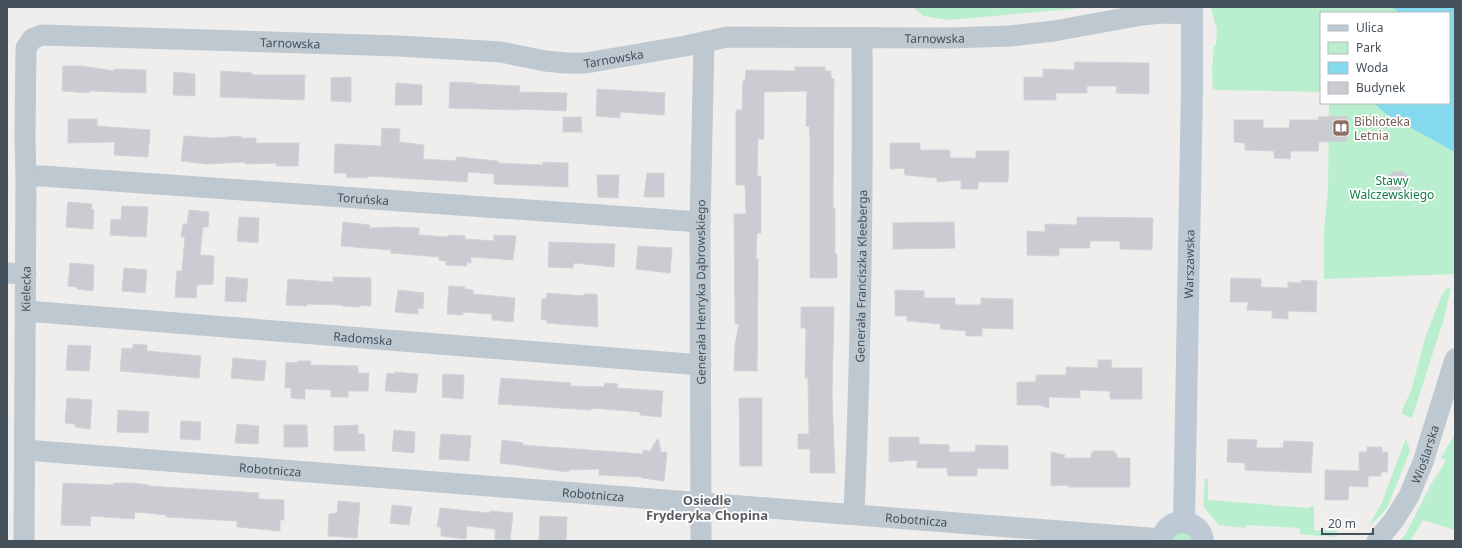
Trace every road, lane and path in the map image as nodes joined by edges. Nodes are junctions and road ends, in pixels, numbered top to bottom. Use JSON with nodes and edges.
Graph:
{"nodes":[{"id":1,"x":1192,"y":11,"type":"edge"},
{"id":2,"x":862,"y":38,"type":"junction"},
{"id":3,"x":32,"y":39,"type":"joint"},
{"id":4,"x":704,"y":42,"type":"junction"},
{"id":5,"x":16,"y":137,"type":"edge"},
{"id":6,"x":26,"y":176,"type":"junction"},
{"id":7,"x":700,"y":222,"type":"junction"},
{"id":8,"x":16,"y":274,"type":"edge"},
{"id":9,"x":26,"y":311,"type":"junction"},
{"id":10,"x":1455,"y":359,"type":"edge"},
{"id":11,"x":700,"y":366,"type":"junction"},
{"id":12,"x":16,"y":414,"type":"edge"},
{"id":13,"x":25,"y":450,"type":"junction"},
{"id":14,"x":701,"y":503,"type":"junction"},
{"id":15,"x":854,"y":513,"type":"junction"},
{"id":16,"x":1184,"y":522,"type":"junction"},
{"id":17,"x":1162,"y":540,"type":"edge"},
{"id":18,"x":24,"y":541,"type":"edge"},
{"id":19,"x":701,"y":541,"type":"edge"},
{"id":20,"x":1203,"y":541,"type":"edge"},
{"id":21,"x":1377,"y":541,"type":"edge"}],
"edges":[{"from":1,"to":2,"type":"street","name":"Tarnowska"},
{"from":1,"to":16,"type":"street","name":"Warszawska"},
{"from":2,"to":4,"type":"street","name":"Tarnowska"},
{"from":2,"to":15,"type":"street","name":"Generała Franciszka Kleeberga"},
{"from":3,"to":4,"type":"street","name":"Tarnowska"},
{"from":3,"to":5,"type":"street","name":"Kielecka"},
{"from":4,"to":7,"type":"street","name":"Generała Henryka Dąbrowskiego"},
{"from":5,"to":6,"type":"street","name":"Kielecka"},
{"from":6,"to":7,"type":"street","name":"Toruńska"},
{"from":6,"to":8,"type":"street","name":"Kielecka"},
{"from":7,"to":11,"type":"street","name":"Generała Henryka Dąbrowskiego"},
{"from":8,"to":9,"type":"street","name":"Kielecka"},
{"from":9,"to":11,"type":"street","name":"Radomska"},
{"from":9,"to":12,"type":"street","name":"Kielecka"},
{"from":10,"to":21,"type":"street","name":"Wioślarska"},
{"from":11,"to":14,"type":"street","name":"Generała Henryka Dąbrowskiego"},
{"from":12,"to":13,"type":"street","name":"Kielecka"},
{"from":13,"to":14,"type":"street","name":"Robotnicza"},
{"from":13,"to":18,"type":"street","name":"Kielecka"},
{"from":14,"to":15,"type":"street","name":"Robotnicza"},
{"from":14,"to":19,"type":"street","name":"Generała Henryka Dąbrowskiego"},
{"from":15,"to":17,"type":"street","name":"Robotnicza"},
{"from":16,"to":17,"type":"street"},
{"from":16,"to":20,"type":"street"}]}
